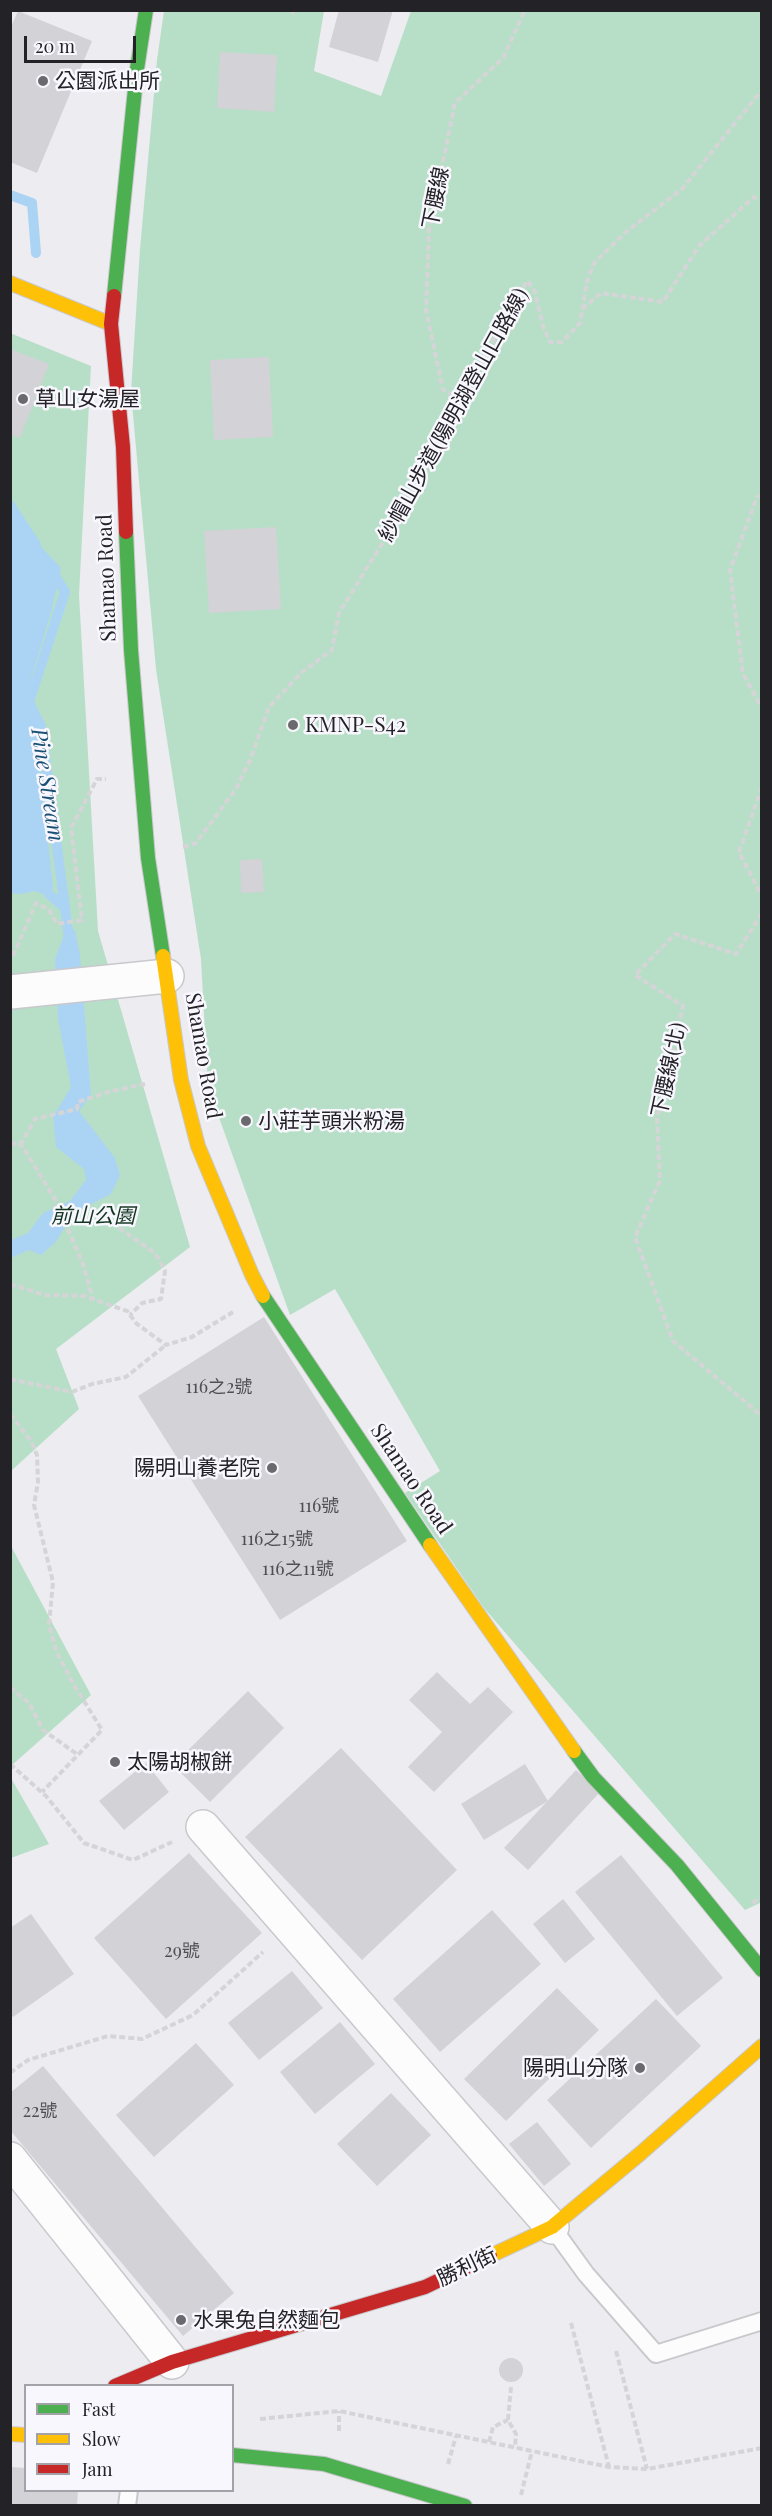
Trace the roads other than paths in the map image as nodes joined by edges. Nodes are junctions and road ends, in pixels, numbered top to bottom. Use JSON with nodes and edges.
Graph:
{"nodes":[{"id":1,"x":146,"y":10,"type":"edge"},
{"id":2,"x":10,"y":283,"type":"edge"},
{"id":3,"x":111,"y":324,"type":"junction"},
{"id":4,"x":167,"y":976,"type":"junction"},
{"id":5,"x":23,"y":991,"type":"edge"},
{"id":6,"x":203,"y":1827,"type":"road end"},
{"id":7,"x":762,"y":1970,"type":"edge"},
{"id":8,"x":762,"y":2046,"type":"edge"},
{"id":9,"x":10,"y":2159,"type":"edge"},
{"id":10,"x":552,"y":2227,"type":"junction"},
{"id":11,"x":762,"y":2321,"type":"edge"},
{"id":12,"x":172,"y":2362,"type":"junction"},
{"id":13,"x":118,"y":2384,"type":"edge"},
{"id":14,"x":24,"y":2428,"type":"edge"},
{"id":15,"x":10,"y":2434,"type":"edge"},
{"id":16,"x":234,"y":2455,"type":"edge"},
{"id":17,"x":411,"y":2488,"type":"junction"},
{"id":18,"x":418,"y":2505,"type":"edge"},
{"id":19,"x":465,"y":2505,"type":"edge"}],
"edges":[{"from":1,"to":3,"type":"street","name":"Shamao Road"},
{"from":2,"to":3,"type":"street"},
{"from":3,"to":4,"type":"street","name":"Shamao Road"},
{"from":4,"to":5,"type":"street"},
{"from":4,"to":7,"type":"street","name":"Shamao Road"},
{"from":6,"to":10,"type":"street"},
{"from":8,"to":10,"type":"street","name":"勝利街"},
{"from":9,"to":12,"type":"street"},
{"from":10,"to":11,"type":"lane"},
{"from":10,"to":12,"type":"street","name":"勝利街"},
{"from":12,"to":13,"type":"street","name":"勝利街"},
{"from":14,"to":15,"type":"street"},
{"from":16,"to":17,"type":"street"},
{"from":17,"to":18,"type":"lane"},
{"from":17,"to":19,"type":"street"}]}
